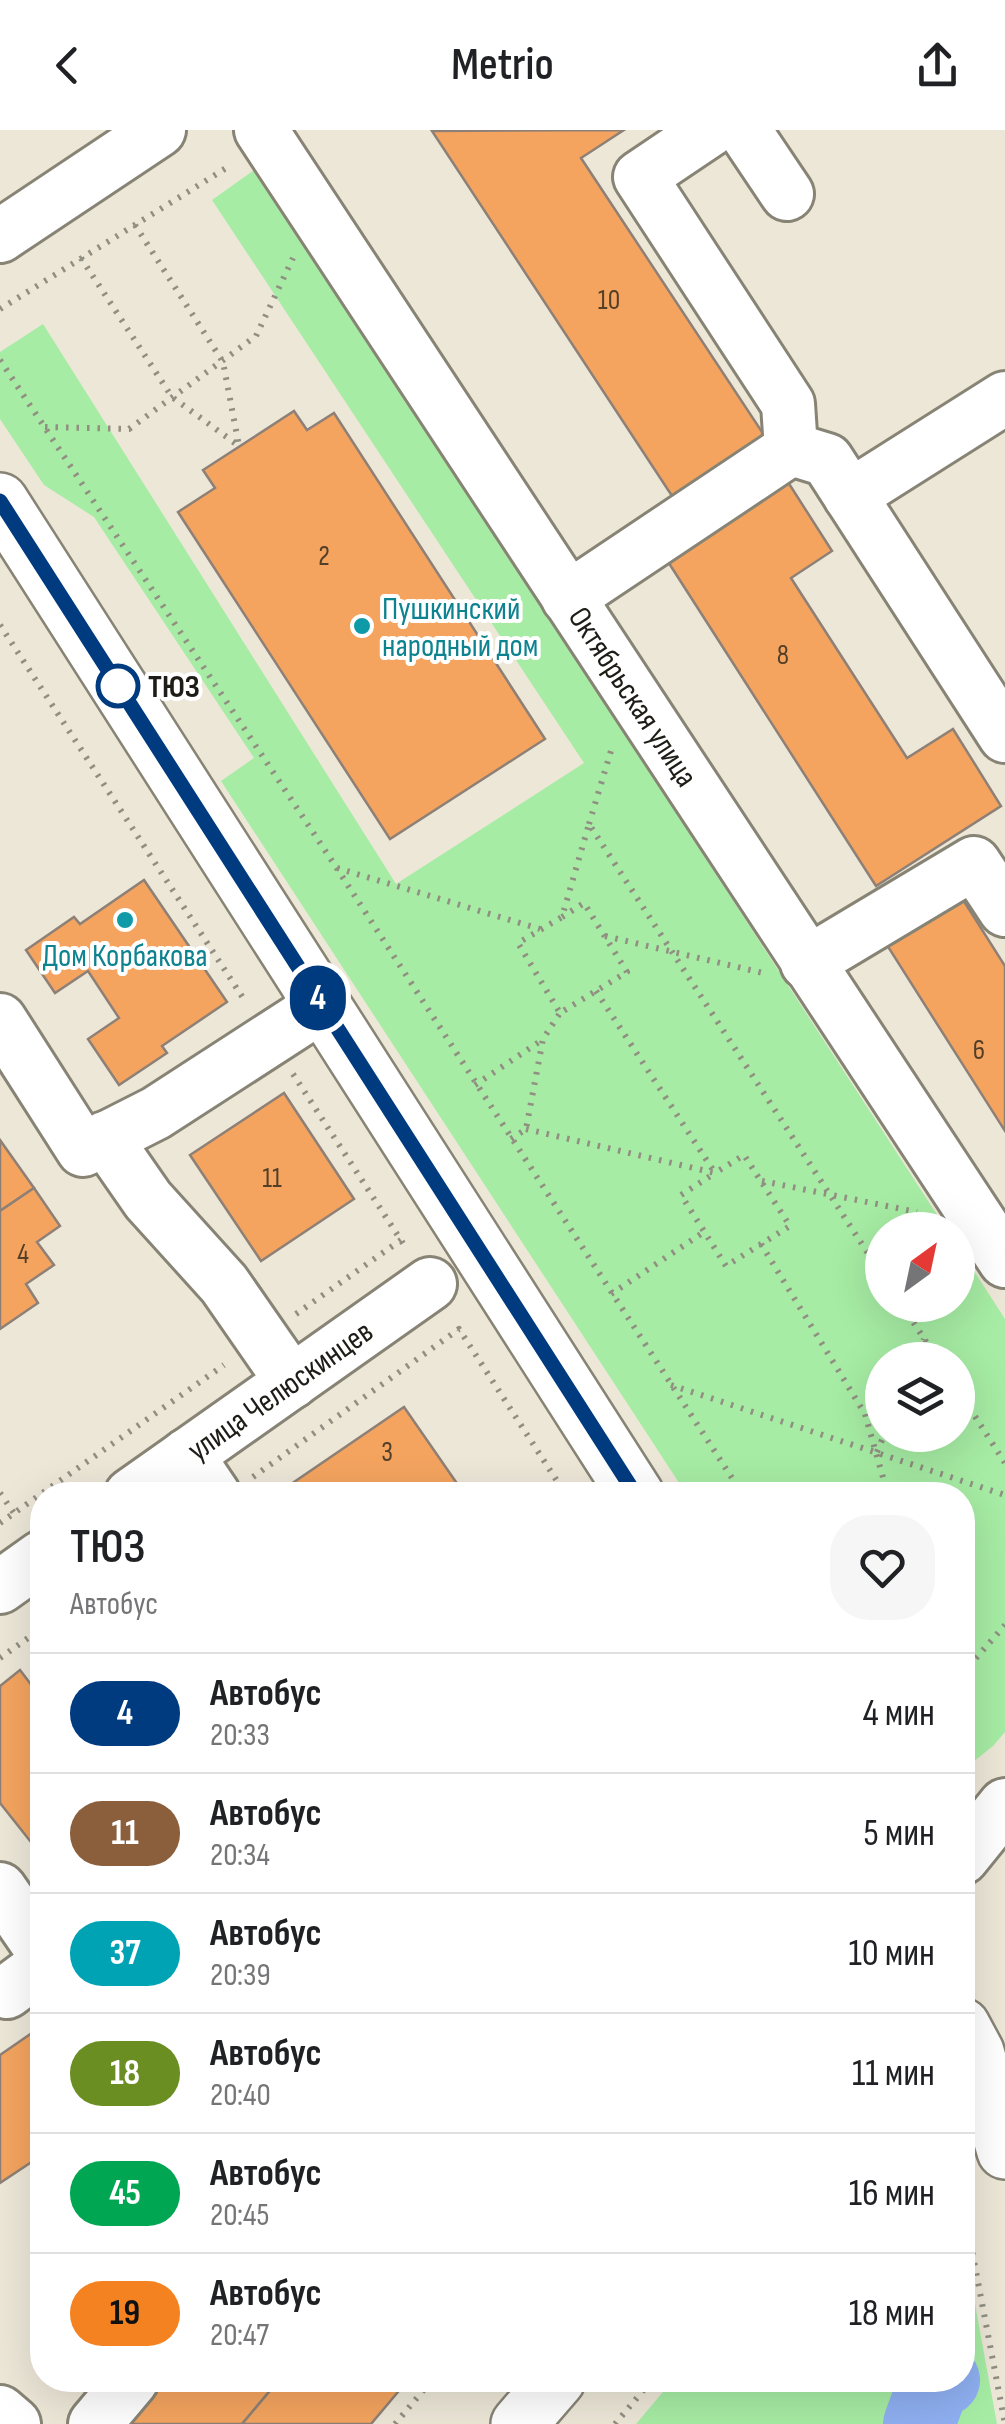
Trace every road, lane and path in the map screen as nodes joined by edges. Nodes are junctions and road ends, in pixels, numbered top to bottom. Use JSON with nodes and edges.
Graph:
{"nodes":[{"id":1,"x":159,"y":130,"type":"edge"},
{"id":2,"x":710,"y":130,"type":"edge"},
{"id":3,"x":744,"y":130,"type":"edge"},
{"id":4,"x":265,"y":136,"type":"edge"},
{"id":5,"x":787,"y":194,"type":"dead end"},
{"id":6,"x":314,"y":211,"type":"junction"},
{"id":7,"x":134,"y":225,"type":"junction"},
{"id":8,"x":0,"y":236,"type":"edge"},
{"id":9,"x":81,"y":258,"type":"junction"},
{"id":10,"x":0,"y":309,"type":"edge"},
{"id":11,"x":0,"y":360,"type":"edge"},
{"id":12,"x":223,"y":362,"type":"junction"},
{"id":13,"x":172,"y":396,"type":"junction"},
{"id":14,"x":1005,"y":398,"type":"edge"},
{"id":15,"x":44,"y":427,"type":"junction"},
{"id":16,"x":792,"y":449,"type":"junction"},
{"id":17,"x":850,"y":496,"type":"junction"},
{"id":18,"x":0,"y":501,"type":"edge"},
{"id":19,"x":568,"y":598,"type":"junction"},
{"id":20,"x":0,"y":625,"type":"edge"},
{"id":21,"x":1005,"y":736,"type":"edge"},
{"id":22,"x":990,"y":849,"type":"edge"},
{"id":23,"x":336,"y":867,"type":"junction"},
{"id":24,"x":1005,"y":910,"type":"edge"},
{"id":25,"x":562,"y":916,"type":"junction"},
{"id":26,"x":541,"y":929,"type":"junction"},
{"id":27,"x":605,"y":936,"type":"junction"},
{"id":28,"x":672,"y":952,"type":"junction"},
{"id":29,"x":815,"y":975,"type":"junction"},
{"id":30,"x":596,"y":991,"type":"junction"},
{"id":31,"x":322,"y":1005,"type":"junction"},
{"id":32,"x":560,"y":1013,"type":"junction"},
{"id":33,"x":0,"y":1020,"type":"edge"},
{"id":34,"x":270,"y":1039,"type":"junction"},
{"id":35,"x":543,"y":1039,"type":"junction"},
{"id":36,"x":476,"y":1085,"type":"junction"},
{"id":37,"x":526,"y":1129,"type":"junction"},
{"id":38,"x":105,"y":1138,"type":"junction"},
{"id":39,"x":511,"y":1138,"type":"junction"},
{"id":40,"x":716,"y":1172,"type":"junction"},
{"id":41,"x":761,"y":1181,"type":"junction"},
{"id":42,"x":829,"y":1194,"type":"junction"},
{"id":43,"x":704,"y":1232,"type":"junction"},
{"id":44,"x":401,"y":1240,"type":"junction"},
{"id":45,"x":993,"y":1243,"type":"edge"},
{"id":46,"x":761,"y":1244,"type":"junction"},
{"id":47,"x":865,"y":1249,"type":"edge"},
{"id":48,"x":430,"y":1284,"type":"junction"},
{"id":49,"x":611,"y":1294,"type":"junction"},
{"id":50,"x":913,"y":1322,"type":"edge"},
{"id":51,"x":459,"y":1329,"type":"junction"},
{"id":52,"x":261,"y":1338,"type":"junction"},
{"id":53,"x":924,"y":1339,"type":"junction"},
{"id":54,"x":923,"y":1342,"type":"edge"},
{"id":55,"x":926,"y":1342,"type":"edge"},
{"id":56,"x":292,"y":1382,"type":"junction"},
{"id":57,"x":670,"y":1385,"type":"junction"},
{"id":58,"x":975,"y":1416,"type":"edge"},
{"id":59,"x":876,"y":1453,"type":"junction"},
{"id":60,"x":1005,"y":1463,"type":"edge"},
{"id":61,"x":215,"y":1478,"type":"edge"},
{"id":62,"x":58,"y":1482,"type":"edge"},
{"id":63,"x":558,"y":1482,"type":"edge"},
{"id":64,"x":628,"y":1482,"type":"edge"},
{"id":65,"x":734,"y":1482,"type":"edge"},
{"id":66,"x":884,"y":1482,"type":"edge"},
{"id":67,"x":965,"y":1482,"type":"edge"},
{"id":68,"x":975,"y":1485,"type":"edge"},
{"id":69,"x":0,"y":1493,"type":"edge"},
{"id":70,"x":1005,"y":1495,"type":"edge"},
{"id":71,"x":30,"y":1502,"type":"edge"},
{"id":72,"x":14,"y":1513,"type":"junction"},
{"id":73,"x":0,"y":1524,"type":"edge"},
{"id":74,"x":30,"y":1566,"type":"edge"},
{"id":75,"x":0,"y":1588,"type":"edge"},
{"id":76,"x":1005,"y":1624,"type":"edge"},
{"id":77,"x":30,"y":1637,"type":"edge"},
{"id":78,"x":0,"y":1658,"type":"edge"},
{"id":79,"x":975,"y":1659,"type":"edge"},
{"id":80,"x":1005,"y":1805,"type":"edge"},
{"id":81,"x":975,"y":1842,"type":"edge"},
{"id":82,"x":0,"y":1889,"type":"edge"},
{"id":83,"x":30,"y":1933,"type":"edge"},
{"id":84,"x":977,"y":2045,"type":"edge"},
{"id":85,"x":1005,"y":2152,"type":"edge"},
{"id":86,"x":975,"y":2160,"type":"edge"},
{"id":87,"x":975,"y":2283,"type":"edge"},
{"id":88,"x":122,"y":2392,"type":"edge"},
{"id":89,"x":422,"y":2392,"type":"edge"},
{"id":90,"x":547,"y":2392,"type":"edge"},
{"id":91,"x":642,"y":2392,"type":"edge"},
{"id":92,"x":0,"y":2412,"type":"edge"},
{"id":93,"x":14,"y":2424,"type":"edge"},
{"id":94,"x":95,"y":2424,"type":"edge"},
{"id":95,"x":395,"y":2424,"type":"edge"},
{"id":96,"x":519,"y":2424,"type":"edge"},
{"id":97,"x":615,"y":2424,"type":"edge"},
{"id":98,"x":1005,"y":2424,"type":"edge"}],
"edges":[{"from":1,"to":8,"type":"street"},
{"from":2,"to":16,"type":"street"},
{"from":3,"to":5,"type":"street"},
{"from":4,"to":6,"type":"street","name":"Октябрьская улица"},
{"from":4,"to":7,"type":"path"},
{"from":6,"to":12,"type":"path"},
{"from":6,"to":19,"type":"street","name":"Октябрьская улица"},
{"from":7,"to":9,"type":"path"},
{"from":7,"to":12,"type":"path"},
{"from":9,"to":10,"type":"path"},
{"from":9,"to":13,"type":"path"},
{"from":11,"to":15,"type":"path"},
{"from":12,"to":13,"type":"path"},
{"from":12,"to":13,"type":"path"},
{"from":13,"to":15,"type":"path"},
{"from":14,"to":17,"type":"street"},
{"from":15,"to":23,"type":"path"},
{"from":16,"to":17,"type":"street"},
{"from":16,"to":19,"type":"street"},
{"from":17,"to":21,"type":"street"},
{"from":18,"to":31,"type":"main road"},
{"from":19,"to":29,"type":"street","name":"Октябрьская улица"},
{"from":20,"to":34,"type":"path"},
{"from":22,"to":24,"type":"street"},
{"from":22,"to":29,"type":"street"},
{"from":23,"to":26,"type":"path"},
{"from":23,"to":36,"type":"path"},
{"from":25,"to":26,"type":"path"},
{"from":25,"to":27,"type":"path"},
{"from":25,"to":28,"type":"path"},
{"from":26,"to":32,"type":"path"},
{"from":27,"to":28,"type":"path"},
{"from":27,"to":30,"type":"path"},
{"from":28,"to":29,"type":"path"},
{"from":28,"to":42,"type":"path"},
{"from":29,"to":45,"type":"street","name":"Октябрьская улица"},
{"from":30,"to":32,"type":"path"},
{"from":30,"to":40,"type":"path"},
{"from":31,"to":34,"type":"street"},
{"from":31,"to":64,"type":"main road"},
{"from":32,"to":35,"type":"path"},
{"from":33,"to":38,"type":"street"},
{"from":34,"to":38,"type":"street"},
{"from":34,"to":44,"type":"path"},
{"from":35,"to":36,"type":"path"},
{"from":35,"to":37,"type":"path"},
{"from":36,"to":39,"type":"path"},
{"from":37,"to":39,"type":"path"},
{"from":37,"to":40,"type":"path"},
{"from":38,"to":52,"type":"street"},
{"from":39,"to":49,"type":"path"},
{"from":40,"to":41,"type":"path"},
{"from":40,"to":43,"type":"path"},
{"from":41,"to":42,"type":"path"},
{"from":41,"to":46,"type":"path"},
{"from":42,"to":45,"type":"path"},
{"from":42,"to":47,"type":"path"},
{"from":43,"to":46,"type":"path"},
{"from":43,"to":49,"type":"path"},
{"from":44,"to":48,"type":"path"},
{"from":44,"to":52,"type":"path"},
{"from":46,"to":59,"type":"path"},
{"from":48,"to":51,"type":"path"},
{"from":48,"to":56,"type":"street","name":"улица Челюскинцев"},
{"from":49,"to":57,"type":"path"},
{"from":50,"to":53,"type":"path"},
{"from":51,"to":61,"type":"path"},
{"from":51,"to":63,"type":"path"},
{"from":52,"to":56,"type":"street"},
{"from":52,"to":62,"type":"path"},
{"from":53,"to":54,"type":"path"},
{"from":53,"to":55,"type":"path"},
{"from":56,"to":61,"type":"street","name":"улица Челюскинцев"},
{"from":57,"to":59,"type":"path"},
{"from":57,"to":65,"type":"path"},
{"from":58,"to":60,"type":"path"},
{"from":59,"to":66,"type":"path"},
{"from":59,"to":67,"type":"path"},
{"from":68,"to":70,"type":"path"},
{"from":69,"to":72,"type":"path"},
{"from":71,"to":72,"type":"path"},
{"from":72,"to":73,"type":"path"},
{"from":74,"to":75,"type":"street"},
{"from":76,"to":79,"type":"path"},
{"from":77,"to":78,"type":"path"},
{"from":80,"to":81,"type":"street"},
{"from":82,"to":83,"type":"street"},
{"from":84,"to":85,"type":"main road"},
{"from":85,"to":86,"type":"main road"},
{"from":87,"to":98,"type":"path"},
{"from":88,"to":94,"type":"street"},
{"from":89,"to":95,"type":"path"},
{"from":90,"to":96,"type":"main road"},
{"from":91,"to":97,"type":"path"},
{"from":92,"to":93,"type":"street"}]}
